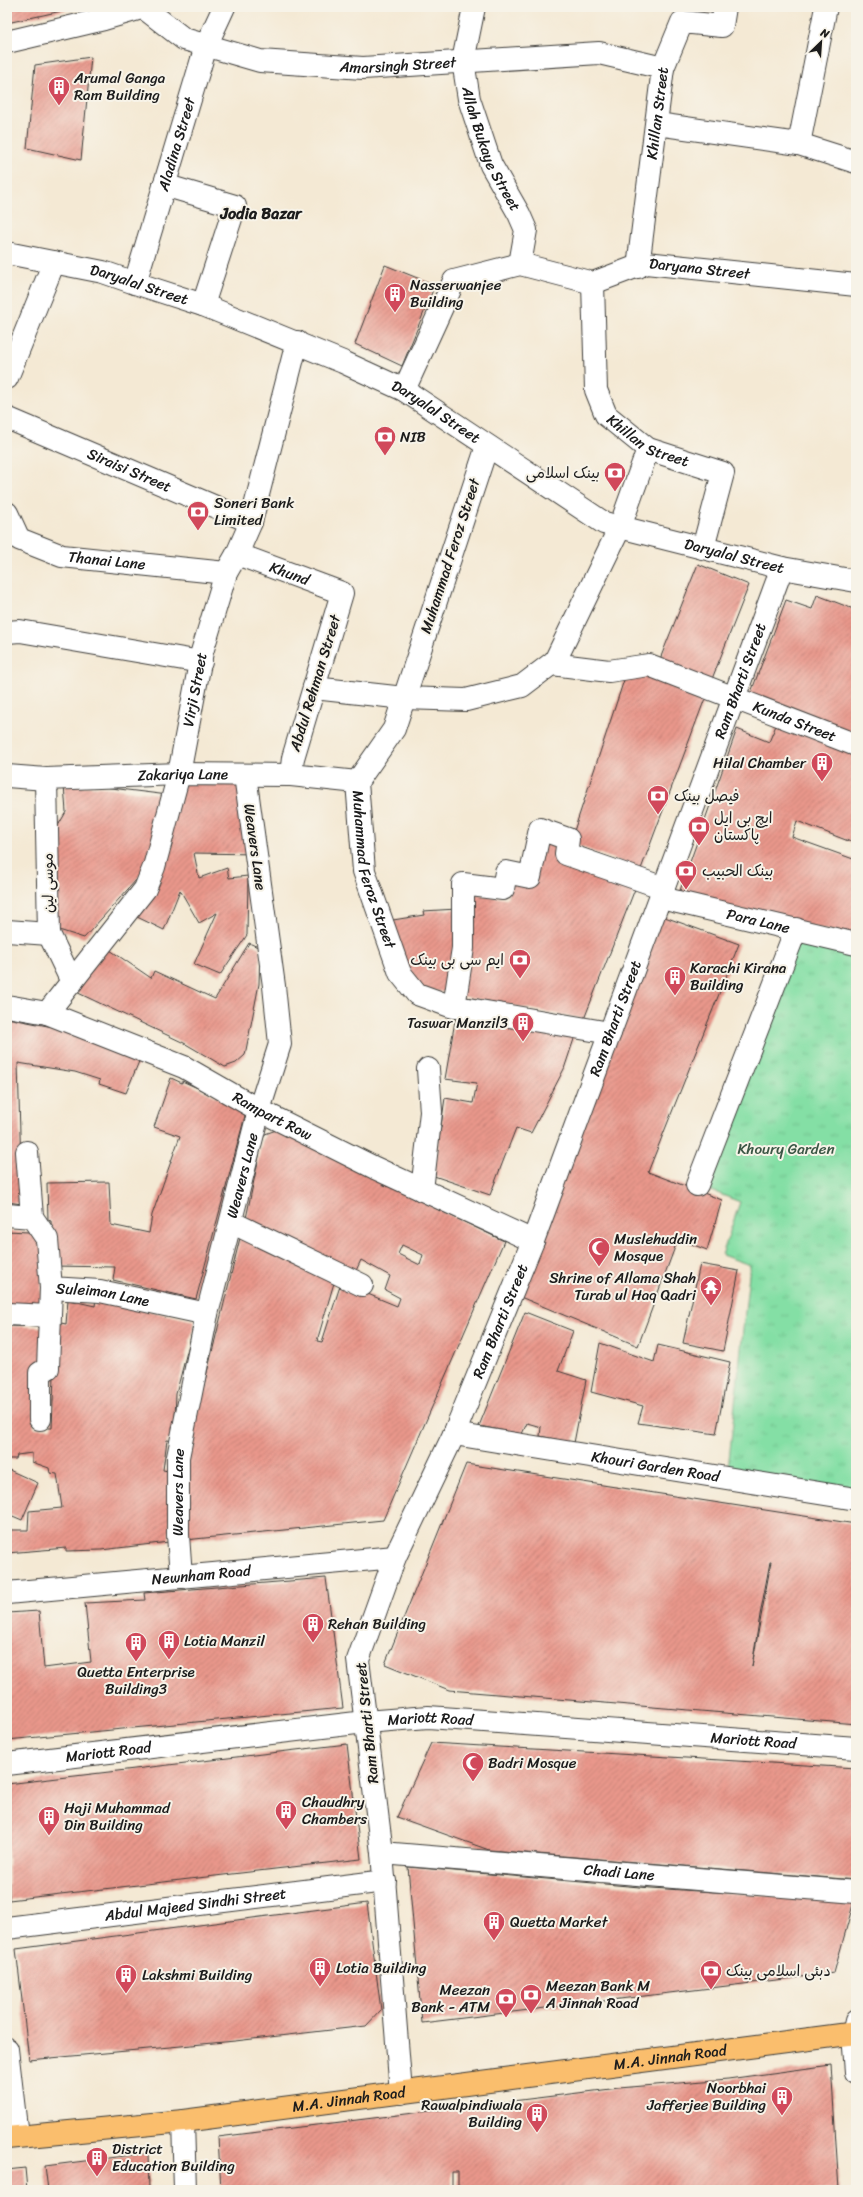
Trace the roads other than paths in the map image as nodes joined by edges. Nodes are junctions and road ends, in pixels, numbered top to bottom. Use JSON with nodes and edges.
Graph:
{"nodes":[{"id":1,"x":145,"y":7,"type":"edge"},
{"id":2,"x":224,"y":7,"type":"edge"},
{"id":3,"x":474,"y":7,"type":"edge"},
{"id":4,"x":725,"y":7,"type":"edge"},
{"id":5,"x":826,"y":7,"type":"edge"},
{"id":6,"x":104,"y":13,"type":"edge"},
{"id":7,"x":7,"y":42,"type":"edge"},
{"id":8,"x":206,"y":46,"type":"junction"},
{"id":9,"x":463,"y":61,"type":"junction"},
{"id":10,"x":663,"y":68,"type":"junction"},
{"id":11,"x":657,"y":124,"type":"junction"},
{"id":12,"x":799,"y":144,"type":"junction"},
{"id":13,"x":856,"y":162,"type":"edge"},
{"id":14,"x":164,"y":185,"type":"junction"},
{"id":15,"x":7,"y":253,"type":"edge"},
{"id":16,"x":54,"y":262,"type":"junction"},
{"id":17,"x":520,"y":264,"type":"junction"},
{"id":18,"x":638,"y":266,"type":"junction"},
{"id":19,"x":135,"y":283,"type":"junction"},
{"id":20,"x":593,"y":283,"type":"junction"},
{"id":21,"x":856,"y":285,"type":"edge"},
{"id":22,"x":203,"y":306,"type":"junction"},
{"id":23,"x":297,"y":342,"type":"junction"},
{"id":24,"x":7,"y":378,"type":"edge"},
{"id":25,"x":404,"y":390,"type":"junction"},
{"id":26,"x":7,"y":418,"type":"edge"},
{"id":27,"x":487,"y":446,"type":"junction"},
{"id":28,"x":648,"y":449,"type":"junction"},
{"id":29,"x":9,"y":521,"type":"edge"},
{"id":30,"x":251,"y":522,"type":"junction"},
{"id":31,"x":620,"y":527,"type":"junction"},
{"id":32,"x":703,"y":548,"type":"junction"},
{"id":33,"x":237,"y":554,"type":"junction"},
{"id":34,"x":782,"y":568,"type":"junction"},
{"id":35,"x":226,"y":573,"type":"junction"},
{"id":36,"x":856,"y":581,"type":"edge"},
{"id":37,"x":342,"y":593,"type":"joint"},
{"id":38,"x":7,"y":632,"type":"edge"},
{"id":39,"x":200,"y":662,"type":"junction"},
{"id":40,"x":552,"y":664,"type":"junction"},
{"id":41,"x":314,"y":688,"type":"junction"},
{"id":42,"x":735,"y":697,"type":"junction"},
{"id":43,"x":404,"y":698,"type":"junction"},
{"id":44,"x":856,"y":744,"type":"edge"},
{"id":45,"x":179,"y":774,"type":"junction"},
{"id":46,"x":245,"y":775,"type":"junction"},
{"id":47,"x":291,"y":775,"type":"junction"},
{"id":48,"x":7,"y":776,"type":"edge"},
{"id":49,"x":46,"y":779,"type":"junction"},
{"id":50,"x":357,"y":782,"type":"junction"},
{"id":51,"x":662,"y":893,"type":"junction"},
{"id":52,"x":796,"y":929,"type":"junction"},
{"id":53,"x":7,"y":931,"type":"edge"},
{"id":54,"x":49,"y":934,"type":"junction"},
{"id":55,"x":856,"y":944,"type":"edge"},
{"id":56,"x":72,"y":982,"type":"junction"},
{"id":57,"x":7,"y":1006,"type":"edge"},
{"id":58,"x":454,"y":1007,"type":"junction"},
{"id":59,"x":47,"y":1013,"type":"junction"},
{"id":60,"x":610,"y":1033,"type":"junction"},
{"id":61,"x":428,"y":1069,"type":"dead end"},
{"id":62,"x":259,"y":1110,"type":"junction"},
{"id":63,"x":27,"y":1152,"type":"dead end"},
{"id":64,"x":697,"y":1185,"type":"dead end"},
{"id":65,"x":422,"y":1190,"type":"junction"},
{"id":66,"x":7,"y":1215,"type":"edge"},
{"id":67,"x":32,"y":1217,"type":"junction"},
{"id":68,"x":231,"y":1222,"type":"junction"},
{"id":69,"x":533,"y":1241,"type":"junction"},
{"id":70,"x":362,"y":1285,"type":"dead end"},
{"id":71,"x":51,"y":1288,"type":"junction"},
{"id":72,"x":7,"y":1314,"type":"edge"},
{"id":73,"x":207,"y":1314,"type":"junction"},
{"id":74,"x":49,"y":1316,"type":"junction"},
{"id":75,"x":40,"y":1419,"type":"dead end"},
{"id":76,"x":454,"y":1434,"type":"junction"},
{"id":77,"x":856,"y":1499,"type":"edge"},
{"id":78,"x":395,"y":1557,"type":"junction"},
{"id":79,"x":182,"y":1577,"type":"junction"},
{"id":80,"x":7,"y":1593,"type":"edge"},
{"id":81,"x":365,"y":1722,"type":"junction"},
{"id":82,"x":856,"y":1748,"type":"edge"},
{"id":83,"x":7,"y":1764,"type":"edge"},
{"id":84,"x":382,"y":1853,"type":"junction"},
{"id":85,"x":385,"y":1881,"type":"junction"},
{"id":86,"x":856,"y":1892,"type":"edge"},
{"id":87,"x":7,"y":1928,"type":"edge"},
{"id":88,"x":855,"y":2029,"type":"edge"},
{"id":89,"x":7,"y":2049,"type":"edge"},
{"id":90,"x":856,"y":2072,"type":"edge"},
{"id":91,"x":401,"y":2093,"type":"junction"},
{"id":92,"x":183,"y":2121,"type":"junction"},
{"id":93,"x":12,"y":2137,"type":"edge"},
{"id":94,"x":185,"y":2190,"type":"edge"}],
"edges":[{"from":1,"to":6,"type":"street"},
{"from":1,"to":8,"type":"street","name":"Amarsingh Street"},
{"from":2,"to":8,"type":"street","name":"Aladina Street"},
{"from":3,"to":9,"type":"street","name":"Allah Bukaye Street"},
{"from":4,"to":10,"type":"street","name":"Khillan Street"},
{"from":5,"to":12,"type":"street"},
{"from":6,"to":7,"type":"street"},
{"from":8,"to":9,"type":"street","name":"Amarsingh Street"},
{"from":8,"to":14,"type":"street","name":"Aladina Street"},
{"from":9,"to":10,"type":"street","name":"Amarsingh Street"},
{"from":9,"to":17,"type":"street","name":"Allah Bukaye Street"},
{"from":10,"to":11,"type":"street","name":"Khillan Street"},
{"from":11,"to":12,"type":"street"},
{"from":11,"to":18,"type":"street","name":"Khillan Street"},
{"from":12,"to":13,"type":"street"},
{"from":14,"to":19,"type":"street","name":"Aladina Street"},
{"from":14,"to":22,"type":"street"},
{"from":15,"to":16,"type":"street","name":"Daryalal Street"},
{"from":16,"to":19,"type":"street","name":"Daryalal Street"},
{"from":16,"to":24,"type":"street"},
{"from":17,"to":20,"type":"street"},
{"from":17,"to":25,"type":"street"},
{"from":18,"to":20,"type":"street","name":"Daryana Street"},
{"from":18,"to":21,"type":"street","name":"Daryana Street"},
{"from":19,"to":22,"type":"street","name":"Daryalal Street"},
{"from":20,"to":28,"type":"street","name":"Khillan Street"},
{"from":22,"to":23,"type":"street","name":"Daryalal Street"},
{"from":23,"to":25,"type":"street","name":"Daryalal Street"},
{"from":23,"to":30,"type":"street","name":"Virji Street"},
{"from":25,"to":27,"type":"street","name":"Daryalal Street"},
{"from":26,"to":30,"type":"street","name":"Siraisi Street"},
{"from":27,"to":31,"type":"street","name":"Daryalal Street"},
{"from":27,"to":43,"type":"street","name":"Muhammad Feroz Street"},
{"from":28,"to":31,"type":"street"},
{"from":28,"to":32,"type":"street","name":"Khillan Street"},
{"from":29,"to":35,"type":"street","name":"Thanai Lane"},
{"from":30,"to":33,"type":"street","name":"Virji Street"},
{"from":31,"to":32,"type":"street","name":"Daryalal Street"},
{"from":31,"to":40,"type":"street"},
{"from":32,"to":34,"type":"street","name":"Daryalal Street"},
{"from":33,"to":35,"type":"street","name":"Virji Street"},
{"from":33,"to":37,"type":"street","name":"Khund"},
{"from":34,"to":36,"type":"street","name":"Daryalal Street"},
{"from":34,"to":42,"type":"street","name":"Ram Bharti Street"},
{"from":35,"to":39,"type":"street","name":"Virji Street"},
{"from":37,"to":41,"type":"street","name":"Abdul Rehman Street"},
{"from":38,"to":39,"type":"street"},
{"from":39,"to":45,"type":"street","name":"Virji Street"},
{"from":40,"to":42,"type":"street","name":"Kunda Street"},
{"from":40,"to":43,"type":"street"},
{"from":41,"to":43,"type":"street"},
{"from":41,"to":47,"type":"street","name":"Abdul Rehman Street"},
{"from":42,"to":44,"type":"street","name":"Kunda Street"},
{"from":42,"to":51,"type":"street","name":"Ram Bharti Street"},
{"from":43,"to":50,"type":"street","name":"Muhammad Feroz Street"},
{"from":45,"to":46,"type":"street","name":"Zakariya Lane"},
{"from":45,"to":49,"type":"street","name":"Zakariya Lane"},
{"from":45,"to":56,"type":"street","name":"Virji Street"},
{"from":46,"to":47,"type":"street","name":"Zakariya Lane"},
{"from":46,"to":62,"type":"street","name":"Weavers Lane"},
{"from":47,"to":50,"type":"street","name":"Zakariya Lane"},
{"from":48,"to":49,"type":"street","name":"Zakariya Lane"},
{"from":49,"to":54,"type":"street","name":"موسی لین"},
{"from":50,"to":58,"type":"street","name":"Muhammad Feroz Street"},
{"from":51,"to":52,"type":"street","name":"Para Lane"},
{"from":51,"to":58,"type":"street","name":"Para Lane"},
{"from":51,"to":60,"type":"street","name":"Ram Bharti Street"},
{"from":52,"to":55,"type":"street","name":"Para Lane"},
{"from":52,"to":64,"type":"street"},
{"from":53,"to":54,"type":"street"},
{"from":54,"to":56,"type":"street","name":"موسی لین"},
{"from":56,"to":59,"type":"street","name":"Virji Street"},
{"from":57,"to":59,"type":"street","name":"Rampart Row"},
{"from":58,"to":60,"type":"street","name":"Muhammad Feroz Street"},
{"from":59,"to":62,"type":"street","name":"Rampart Row"},
{"from":60,"to":69,"type":"street","name":"Ram Bharti Street"},
{"from":61,"to":65,"type":"street"},
{"from":62,"to":65,"type":"street","name":"Rampart Row"},
{"from":62,"to":68,"type":"street","name":"Weavers Lane"},
{"from":63,"to":67,"type":"street"},
{"from":65,"to":69,"type":"street","name":"Rampart Row"},
{"from":66,"to":67,"type":"street"},
{"from":67,"to":71,"type":"street","name":"Suleiman Lane"},
{"from":68,"to":70,"type":"street"},
{"from":68,"to":73,"type":"street","name":"Weavers Lane"},
{"from":69,"to":76,"type":"street","name":"Ram Bharti Street"},
{"from":71,"to":73,"type":"street","name":"Suleiman Lane"},
{"from":71,"to":74,"type":"street"},
{"from":72,"to":74,"type":"street"},
{"from":73,"to":79,"type":"street","name":"Weavers Lane"},
{"from":74,"to":75,"type":"street"},
{"from":76,"to":77,"type":"street","name":"Khouri Garden Road"},
{"from":76,"to":78,"type":"street","name":"Ram Bharti Street"},
{"from":78,"to":79,"type":"street","name":"Newnham Road"},
{"from":78,"to":81,"type":"street","name":"Ram Bharti Street"},
{"from":79,"to":80,"type":"street","name":"Newnham Road"},
{"from":81,"to":82,"type":"street","name":"Mariott Road"},
{"from":81,"to":83,"type":"street","name":"Mariott Road"},
{"from":81,"to":84,"type":"street","name":"Ram Bharti Street"},
{"from":84,"to":85,"type":"street","name":"Ram Bharti Street"},
{"from":84,"to":86,"type":"street","name":"Chadi Lane"},
{"from":85,"to":87,"type":"street","name":"Abdul Majeed Sindhi Street"},
{"from":85,"to":91,"type":"street","name":"Ram Bharti Street"},
{"from":88,"to":90,"type":"street"},
{"from":88,"to":91,"type":"highway","name":"M.A. Jinnah Road"},
{"from":89,"to":93,"type":"street"},
{"from":91,"to":92,"type":"highway","name":"M.A. Jinnah Road"},
{"from":92,"to":93,"type":"highway","name":"M.A. Jinnah Road"},
{"from":92,"to":94,"type":"street"}]}
